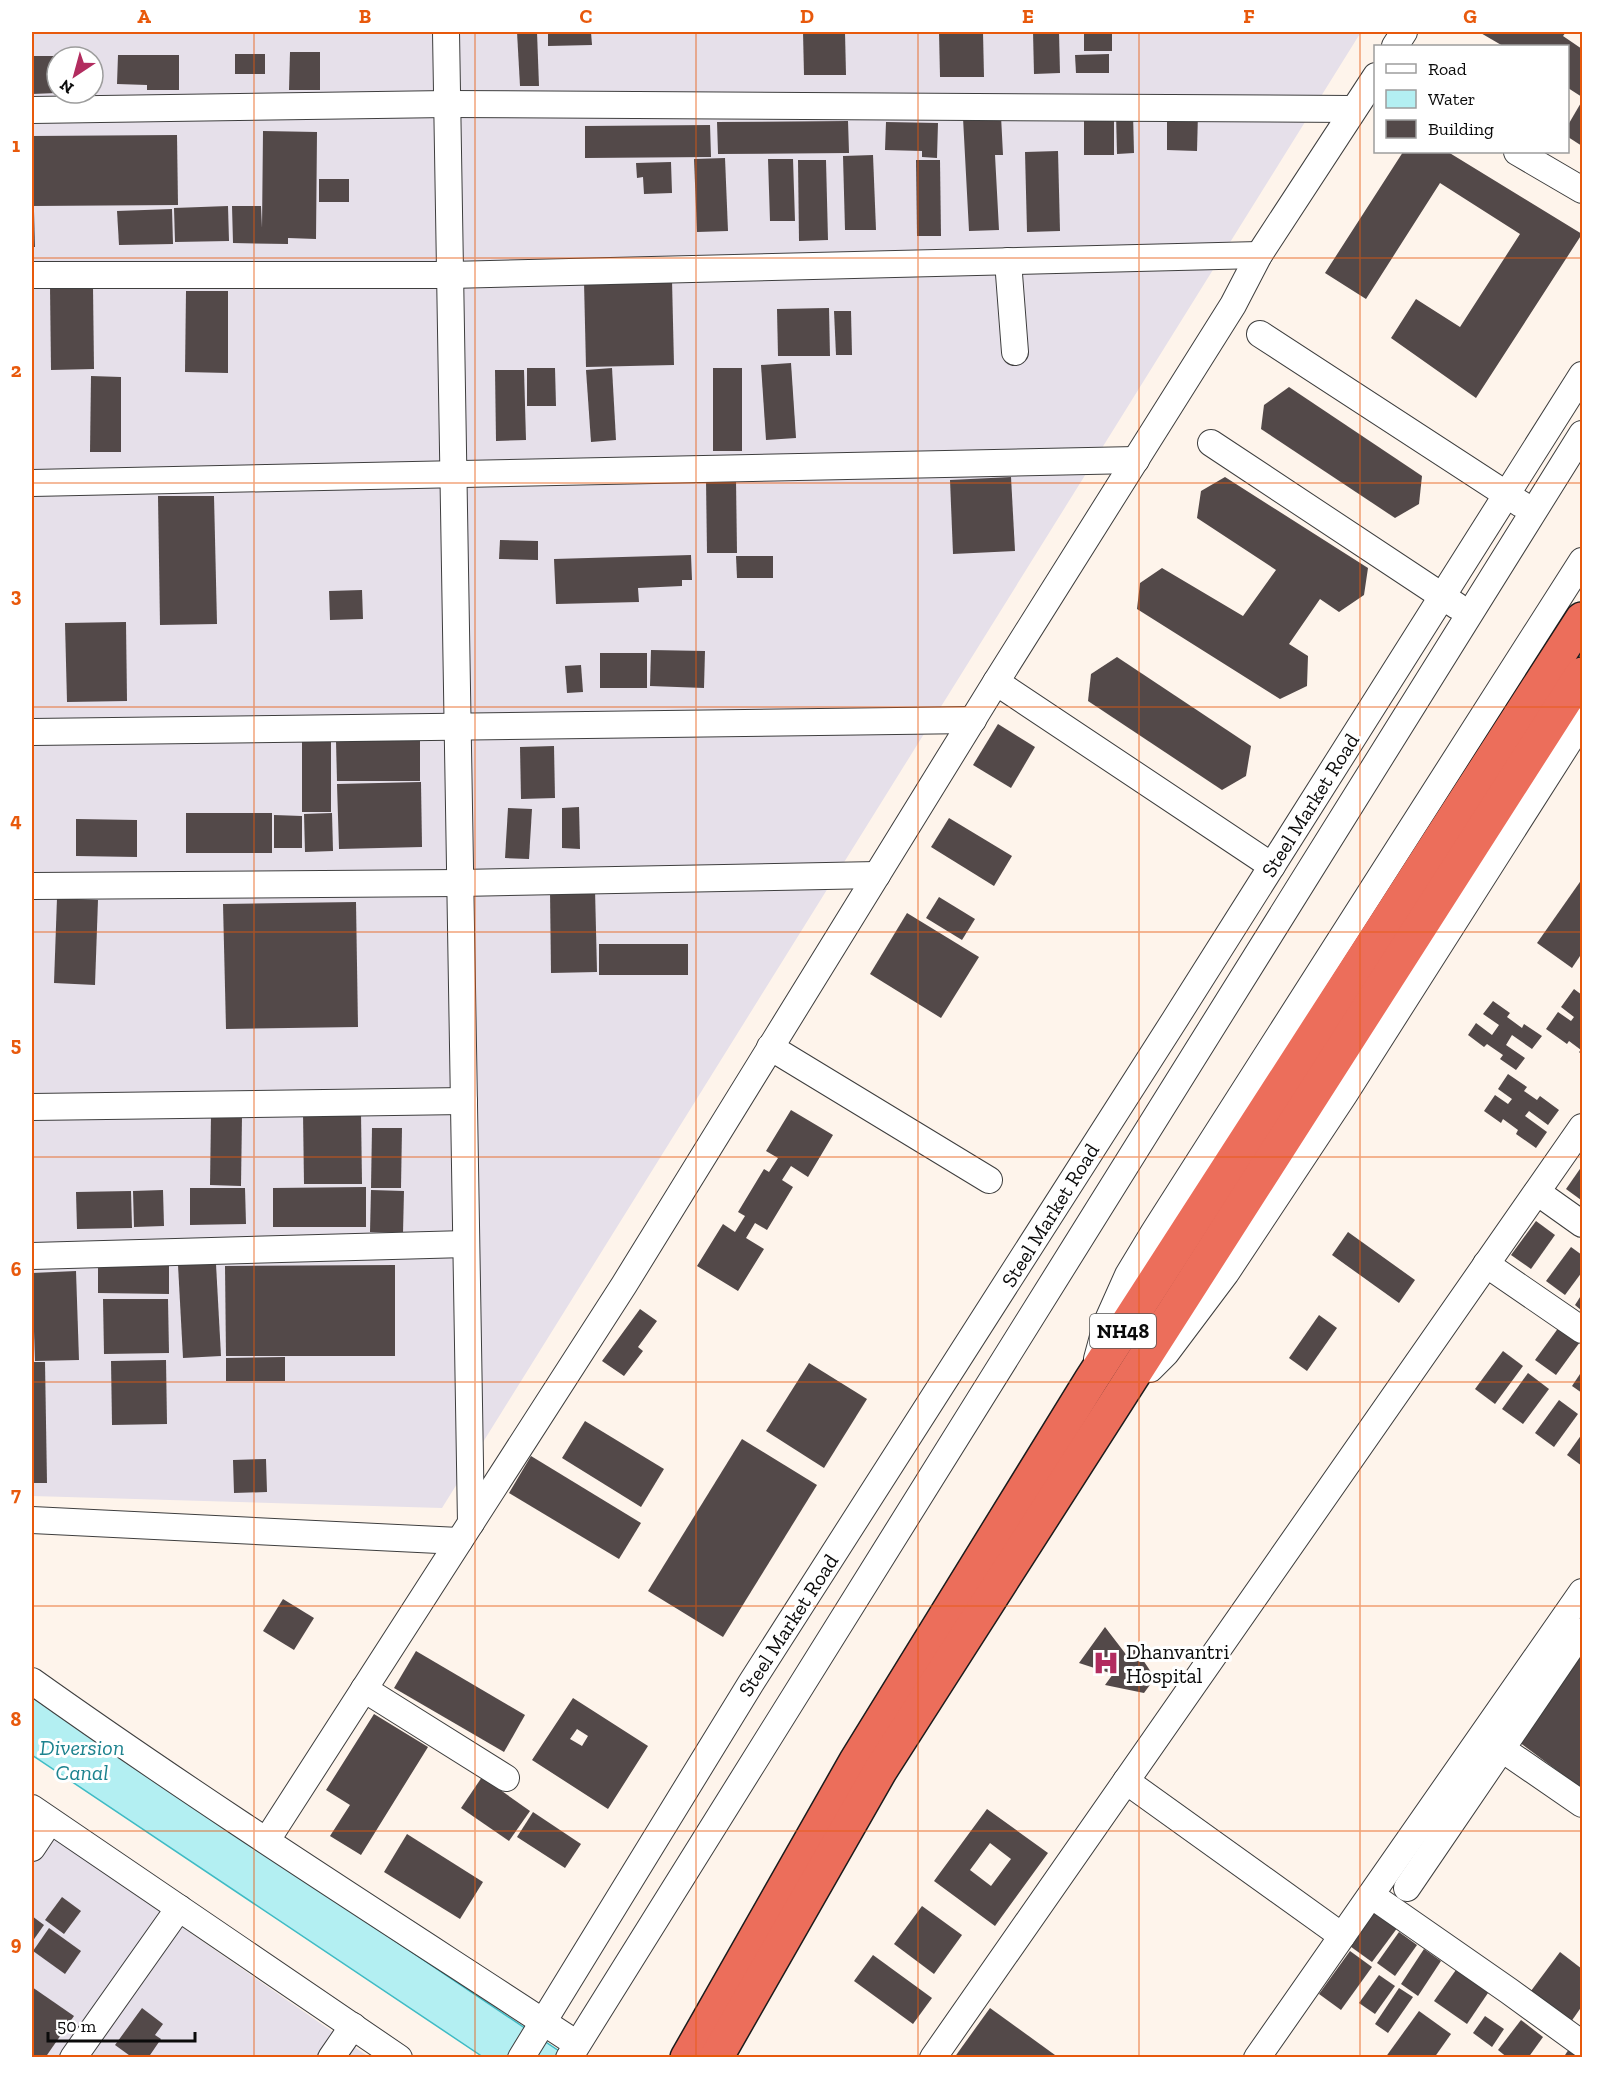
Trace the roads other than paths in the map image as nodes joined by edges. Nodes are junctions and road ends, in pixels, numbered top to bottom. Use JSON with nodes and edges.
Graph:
{"nodes":[{"id":1,"x":446,"y":32,"type":"edge"},
{"id":2,"x":1404,"y":32,"type":"edge"},
{"id":3,"x":1396,"y":45,"type":"edge"},
{"id":4,"x":1374,"y":79,"type":"edge"},
{"id":5,"x":447,"y":104,"type":"junction"},
{"id":6,"x":32,"y":110,"type":"edge"},
{"id":7,"x":1352,"y":110,"type":"junction"},
{"id":8,"x":1519,"y":153,"type":"edge"},
{"id":9,"x":1582,"y":190,"type":"edge"},
{"id":10,"x":1259,"y":255,"type":"junction"},
{"id":11,"x":1008,"y":261,"type":"junction"},
{"id":12,"x":32,"y":275,"type":"edge"},
{"id":13,"x":450,"y":275,"type":"junction"},
{"id":14,"x":1260,"y":334,"type":"dead end"},
{"id":15,"x":1015,"y":352,"type":"dead end"},
{"id":16,"x":1582,"y":375,"type":"edge"},
{"id":17,"x":1582,"y":434,"type":"edge"},
{"id":18,"x":1211,"y":443,"type":"dead end"},
{"id":19,"x":1136,"y":460,"type":"junction"},
{"id":20,"x":453,"y":475,"type":"junction"},
{"id":21,"x":32,"y":483,"type":"edge"},
{"id":22,"x":1507,"y":495,"type":"junction"},
{"id":23,"x":1534,"y":512,"type":"junction"},
{"id":24,"x":1582,"y":561,"type":"edge"},
{"id":25,"x":1443,"y":596,"type":"junction"},
{"id":26,"x":1470,"y":614,"type":"junction"},
{"id":27,"x":1582,"y":619,"type":"edge"},
{"id":28,"x":1582,"y":674,"type":"edge"},
{"id":29,"x":996,"y":682,"type":"junction"},
{"id":30,"x":973,"y":720,"type":"junction"},
{"id":31,"x":1582,"y":721,"type":"edge"},
{"id":32,"x":458,"y":726,"type":"junction"},
{"id":33,"x":32,"y":732,"type":"edge"},
{"id":34,"x":1272,"y":866,"type":"junction"},
{"id":35,"x":877,"y":874,"type":"junction"},
{"id":36,"x":460,"y":883,"type":"junction"},
{"id":37,"x":32,"y":886,"type":"edge"},
{"id":38,"x":770,"y":1047,"type":"junction"},
{"id":39,"x":464,"y":1101,"type":"junction"},
{"id":40,"x":32,"y":1107,"type":"edge"},
{"id":41,"x":1582,"y":1127,"type":"edge"},
{"id":42,"x":989,"y":1180,"type":"dead end"},
{"id":43,"x":1537,"y":1192,"type":"junction"},
{"id":44,"x":1052,"y":1212,"type":"junction"},
{"id":45,"x":1582,"y":1224,"type":"edge"},
{"id":46,"x":1085,"y":1232,"type":"junction"},
{"id":47,"x":466,"y":1244,"type":"junction"},
{"id":48,"x":32,"y":1256,"type":"edge"},
{"id":49,"x":1486,"y":1264,"type":"junction"},
{"id":50,"x":1582,"y":1330,"type":"edge"},
{"id":51,"x":1091,"y":1380,"type":"junction"},
{"id":52,"x":1115,"y":1404,"type":"junction"},
{"id":53,"x":32,"y":1520,"type":"edge"},
{"id":54,"x":465,"y":1532,"type":"junction"},
{"id":55,"x":1582,"y":1592,"type":"edge"},
{"id":56,"x":1582,"y":1631,"type":"edge"},
{"id":57,"x":32,"y":1681,"type":"edge"},
{"id":58,"x":364,"y":1689,"type":"junction"},
{"id":59,"x":1493,"y":1743,"type":"junction"},
{"id":60,"x":506,"y":1778,"type":"dead end"},
{"id":61,"x":1126,"y":1781,"type":"junction"},
{"id":62,"x":1582,"y":1804,"type":"edge"},
{"id":63,"x":41,"y":1815,"type":"edge"},
{"id":64,"x":267,"y":1840,"type":"junction"},
{"id":65,"x":32,"y":1848,"type":"edge"},
{"id":66,"x":1407,"y":1888,"type":"dead end"},
{"id":67,"x":1371,"y":1895,"type":"junction"},
{"id":68,"x":179,"y":1908,"type":"junction"},
{"id":69,"x":1342,"y":1936,"type":"junction"},
{"id":70,"x":542,"y":2022,"type":"junction"},
{"id":71,"x":353,"y":2026,"type":"junction"},
{"id":72,"x":1582,"y":2044,"type":"edge"},
{"id":73,"x":573,"y":2051,"type":"edge"},
{"id":74,"x":73,"y":2058,"type":"edge"},
{"id":75,"x":331,"y":2058,"type":"edge"},
{"id":76,"x":399,"y":2058,"type":"edge"},
{"id":77,"x":521,"y":2058,"type":"edge"},
{"id":78,"x":687,"y":2058,"type":"edge"},
{"id":79,"x":716,"y":2058,"type":"edge"},
{"id":80,"x":933,"y":2058,"type":"edge"},
{"id":81,"x":1257,"y":2058,"type":"edge"}],
"edges":[{"from":1,"to":5,"type":"street"},
{"from":2,"to":3,"type":"street"},
{"from":4,"to":7,"type":"street"},
{"from":5,"to":6,"type":"street"},
{"from":5,"to":7,"type":"street"},
{"from":5,"to":13,"type":"street"},
{"from":7,"to":10,"type":"street"},
{"from":8,"to":9,"type":"street"},
{"from":10,"to":11,"type":"street"},
{"from":10,"to":19,"type":"street"},
{"from":11,"to":13,"type":"street"},
{"from":11,"to":15,"type":"street"},
{"from":12,"to":13,"type":"street"},
{"from":13,"to":20,"type":"street"},
{"from":14,"to":22,"type":"street"},
{"from":16,"to":22,"type":"street","name":"Steel Market Road"},
{"from":17,"to":23,"type":"street","name":"Steel Market Road"},
{"from":18,"to":25,"type":"street"},
{"from":19,"to":20,"type":"street"},
{"from":19,"to":29,"type":"street"},
{"from":20,"to":21,"type":"street"},
{"from":20,"to":32,"type":"street"},
{"from":22,"to":23,"type":"street"},
{"from":22,"to":25,"type":"street","name":"Steel Market Road"},
{"from":23,"to":26,"type":"street","name":"Steel Market Road"},
{"from":24,"to":51,"type":"street"},
{"from":25,"to":26,"type":"street"},
{"from":25,"to":34,"type":"street","name":"Steel Market Road"},
{"from":26,"to":46,"type":"street","name":"Steel Market Road"},
{"from":27,"to":51,"type":"highway","number":"NH48"},
{"from":28,"to":52,"type":"highway","number":"NH48"},
{"from":29,"to":30,"type":"street"},
{"from":29,"to":34,"type":"street"},
{"from":30,"to":32,"type":"street"},
{"from":30,"to":35,"type":"street"},
{"from":31,"to":52,"type":"street"},
{"from":32,"to":33,"type":"street"},
{"from":32,"to":36,"type":"street"},
{"from":34,"to":44,"type":"street","name":"Steel Market Road"},
{"from":35,"to":36,"type":"street"},
{"from":35,"to":38,"type":"street"},
{"from":36,"to":37,"type":"street"},
{"from":36,"to":39,"type":"street"},
{"from":38,"to":42,"type":"street"},
{"from":38,"to":54,"type":"street"},
{"from":39,"to":40,"type":"street"},
{"from":39,"to":47,"type":"street"},
{"from":41,"to":43,"type":"street"},
{"from":43,"to":45,"type":"street"},
{"from":43,"to":49,"type":"street"},
{"from":44,"to":46,"type":"street"},
{"from":44,"to":70,"type":"street","name":"Steel Market Road"},
{"from":46,"to":73,"type":"street","name":"Steel Market Road"},
{"from":47,"to":48,"type":"street"},
{"from":47,"to":54,"type":"street"},
{"from":49,"to":50,"type":"street"},
{"from":49,"to":61,"type":"street"},
{"from":51,"to":78,"type":"highway","number":"NH48"},
{"from":52,"to":79,"type":"highway","number":"NH48"},
{"from":53,"to":54,"type":"street"},
{"from":54,"to":58,"type":"street"},
{"from":55,"to":59,"type":"street"},
{"from":56,"to":59,"type":"street"},
{"from":57,"to":64,"type":"street"},
{"from":58,"to":60,"type":"street"},
{"from":58,"to":64,"type":"street"},
{"from":59,"to":62,"type":"street"},
{"from":59,"to":66,"type":"street"},
{"from":59,"to":67,"type":"street"},
{"from":61,"to":69,"type":"street"},
{"from":61,"to":80,"type":"street"},
{"from":63,"to":65,"type":"street"},
{"from":63,"to":68,"type":"street"},
{"from":64,"to":70,"type":"street"},
{"from":67,"to":69,"type":"street"},
{"from":67,"to":72,"type":"street"},
{"from":68,"to":71,"type":"street"},
{"from":68,"to":74,"type":"street"},
{"from":69,"to":81,"type":"street"},
{"from":70,"to":73,"type":"street"},
{"from":70,"to":77,"type":"street","name":"Steel Market Road"},
{"from":71,"to":75,"type":"street"},
{"from":71,"to":76,"type":"street"}]}
